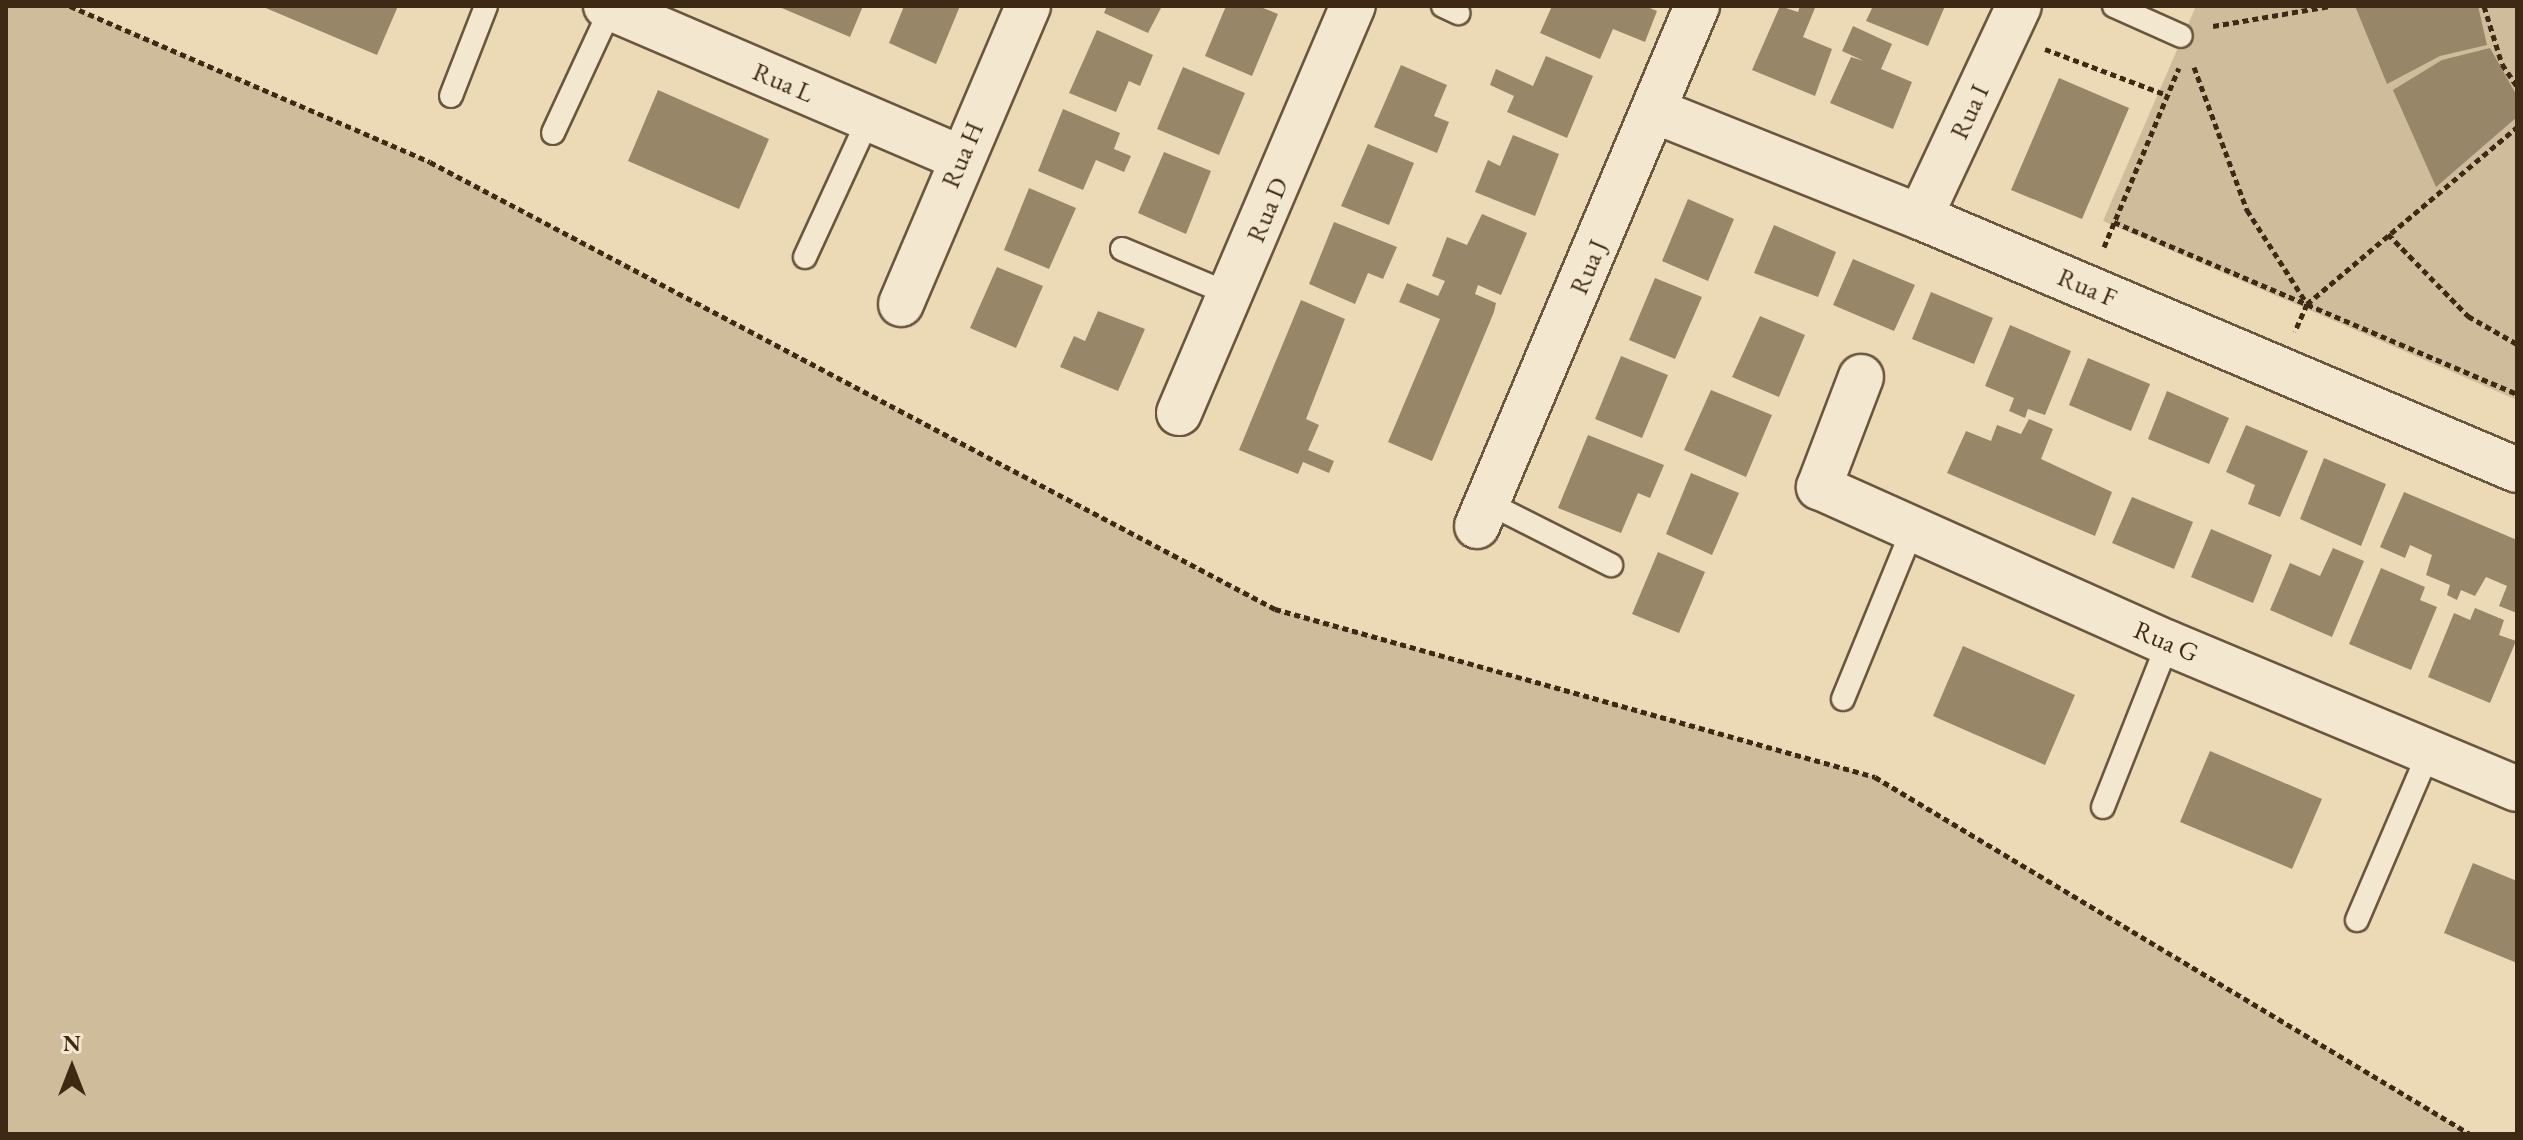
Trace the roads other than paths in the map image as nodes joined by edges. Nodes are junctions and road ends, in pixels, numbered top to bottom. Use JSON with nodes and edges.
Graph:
{"nodes":[{"id":1,"x":486,"y":6,"type":"edge"},
{"id":2,"x":1028,"y":6,"type":"edge"},
{"id":3,"x":1353,"y":6,"type":"edge"},
{"id":4,"x":1697,"y":6,"type":"edge"},
{"id":5,"x":2114,"y":6,"type":"edge"},
{"id":6,"x":608,"y":7,"type":"edge"},
{"id":7,"x":2013,"y":21,"type":"edge"},
{"id":8,"x":2186,"y":47,"type":"road end"},
{"id":9,"x":451,"y":96,"type":"dead end"},
{"id":10,"x":1655,"y":111,"type":"junction"},
{"id":11,"x":868,"y":120,"type":"junction"},
{"id":12,"x":553,"y":133,"type":"dead end"},
{"id":13,"x":961,"y":158,"type":"junction"},
{"id":14,"x":1920,"y":217,"type":"junction"},
{"id":15,"x":1122,"y":249,"type":"dead end"},
{"id":16,"x":805,"y":257,"type":"dead end"},
{"id":17,"x":1232,"y":295,"type":"junction"},
{"id":18,"x":901,"y":304,"type":"dead end"},
{"id":19,"x":1861,"y":377,"type":"dead end"},
{"id":20,"x":1179,"y":413,"type":"dead end"},
{"id":21,"x":2517,"y":470,"type":"edge"},
{"id":22,"x":1483,"y":514,"type":"joint"},
{"id":23,"x":1912,"y":531,"type":"junction"},
{"id":24,"x":1611,"y":565,"type":"dead end"},
{"id":25,"x":2168,"y":643,"type":"junction"},
{"id":26,"x":1843,"y":699,"type":"dead end"},
{"id":27,"x":2428,"y":754,"type":"junction"},
{"id":28,"x":2517,"y":789,"type":"edge"},
{"id":29,"x":2103,"y":807,"type":"dead end"},
{"id":30,"x":2357,"y":920,"type":"dead end"}],
"edges":[{"from":1,"to":9,"type":"lane"},
{"from":2,"to":13,"type":"street","name":"Rua H"},
{"from":3,"to":17,"type":"street","name":"Rua D"},
{"from":4,"to":10,"type":"street","name":"Rua J"},
{"from":5,"to":8,"type":"lane"},
{"from":6,"to":11,"type":"street","name":"Rua L"},
{"from":6,"to":12,"type":"lane"},
{"from":7,"to":14,"type":"street","name":"Rua I"},
{"from":10,"to":14,"type":"street","name":"Rua F"},
{"from":10,"to":22,"type":"street","name":"Rua J"},
{"from":11,"to":13,"type":"street","name":"Rua L"},
{"from":11,"to":16,"type":"lane"},
{"from":13,"to":18,"type":"street","name":"Rua H"},
{"from":14,"to":21,"type":"street","name":"Rua F"},
{"from":15,"to":17,"type":"lane"},
{"from":17,"to":20,"type":"street","name":"Rua D"},
{"from":19,"to":23,"type":"street","name":"Rua G"},
{"from":22,"to":24,"type":"lane"},
{"from":23,"to":25,"type":"street","name":"Rua G"},
{"from":23,"to":26,"type":"lane"},
{"from":25,"to":27,"type":"street","name":"Rua G"},
{"from":25,"to":29,"type":"lane"},
{"from":27,"to":28,"type":"street","name":"Rua G"},
{"from":27,"to":30,"type":"lane"}]}
